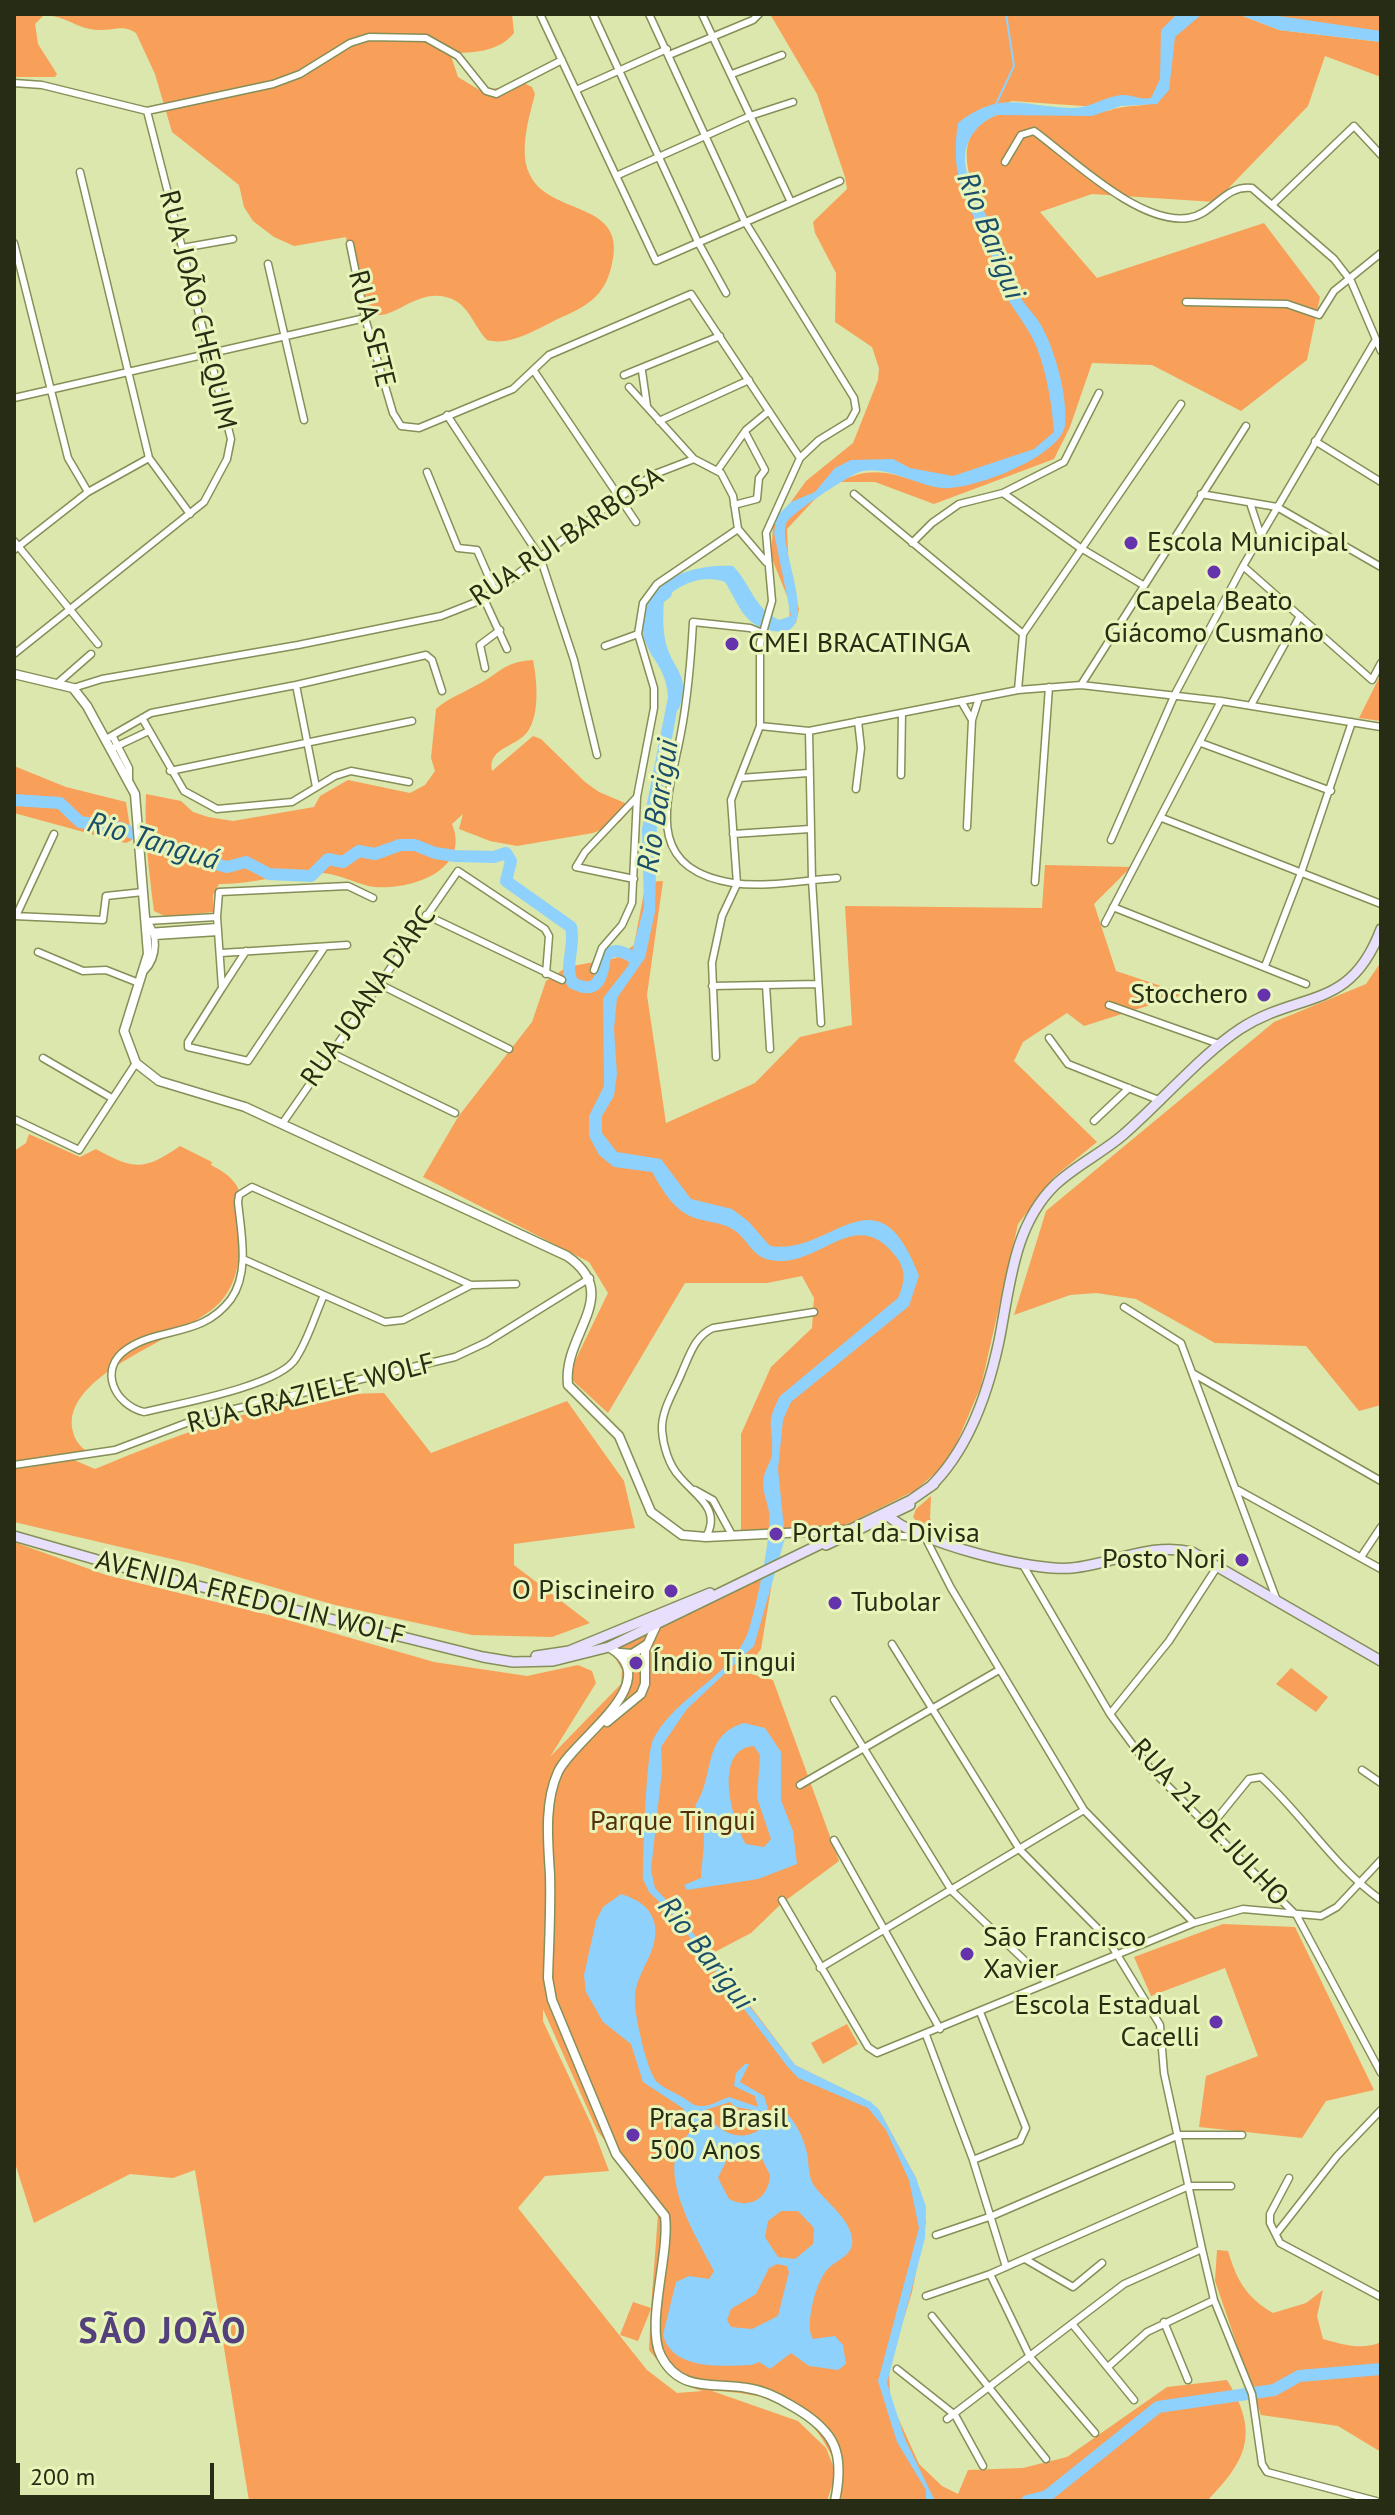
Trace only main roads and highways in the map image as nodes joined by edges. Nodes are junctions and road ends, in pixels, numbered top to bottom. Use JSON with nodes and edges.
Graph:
{"nodes":[{"id":1,"x":1381,"y":929,"type":"edge"},
{"id":2,"x":892,"y":1512,"type":"junction"},
{"id":3,"x":14,"y":1536,"type":"edge"},
{"id":4,"x":808,"y":1550,"type":"junction"},
{"id":5,"x":1381,"y":1661,"type":"edge"}],
"edges":[{"from":1,"to":2,"type":"main road","name":"AVENIDA FREDOLIN WOLF"},
{"from":2,"to":4,"type":"main road","name":"AVENIDA FREDOLIN WOLF"},
{"from":2,"to":4,"type":"main road","name":"AVENIDA FREDOLIN WOLF"},
{"from":2,"to":5,"type":"main road"},
{"from":3,"to":4,"type":"main road","name":"AVENIDA FREDOLIN WOLF"}]}
